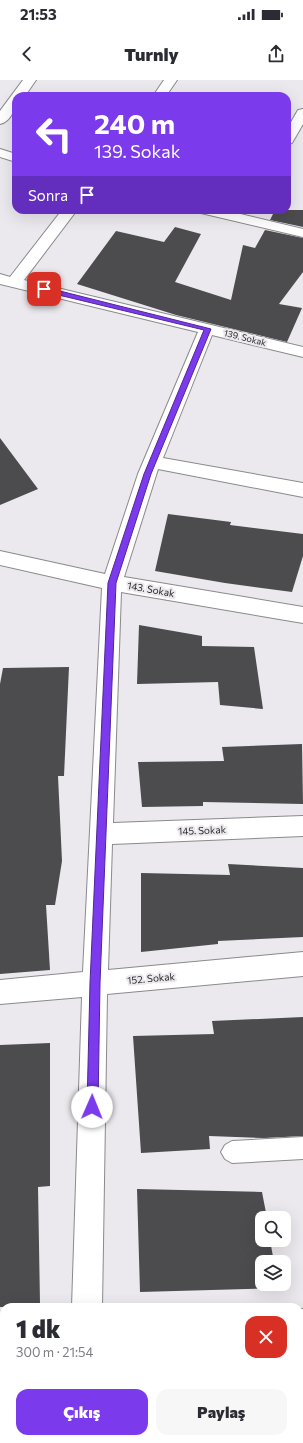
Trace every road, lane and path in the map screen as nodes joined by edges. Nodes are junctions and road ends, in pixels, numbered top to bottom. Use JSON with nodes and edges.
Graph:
{"nodes":[{"id":1,"x":30,"y":80,"type":"edge"},
{"id":2,"x":171,"y":80,"type":"edge"},
{"id":3,"x":21,"y":92,"type":"edge"},
{"id":4,"x":162,"y":92,"type":"edge"},
{"id":5,"x":12,"y":104,"type":"edge"},
{"id":6,"x":303,"y":113,"type":"edge"},
{"id":7,"x":0,"y":120,"type":"edge"},
{"id":8,"x":294,"y":136,"type":"edge"},
{"id":9,"x":0,"y":153,"type":"edge"},
{"id":10,"x":12,"y":157,"type":"edge"},
{"id":11,"x":66,"y":214,"type":"edge"},
{"id":12,"x":242,"y":214,"type":"edge"},
{"id":13,"x":303,"y":233,"type":"edge"},
{"id":14,"x":7,"y":280,"type":"edge"},
{"id":15,"x":207,"y":329,"type":"junction"},
{"id":16,"x":303,"y":352,"type":"edge"},
{"id":17,"x":152,"y":462,"type":"junction"},
{"id":18,"x":303,"y":490,"type":"edge"},
{"id":19,"x":0,"y":558,"type":"edge"},
{"id":20,"x":112,"y":583,"type":"junction"},
{"id":21,"x":303,"y":615,"type":"edge"},
{"id":22,"x":303,"y":826,"type":"edge"},
{"id":23,"x":102,"y":834,"type":"junction"},
{"id":24,"x":303,"y":964,"type":"edge"},
{"id":25,"x":95,"y":983,"type":"junction"},
{"id":26,"x":0,"y":992,"type":"edge"},
{"id":27,"x":303,"y":1148,"type":"edge"},
{"id":28,"x":232,"y":1152,"type":"dead end"},
{"id":29,"x":87,"y":1303,"type":"edge"}],
"edges":[{"from":1,"to":3,"type":"street"},
{"from":2,"to":4,"type":"street"},
{"from":5,"to":7,"type":"street"},
{"from":6,"to":8,"type":"street"},
{"from":9,"to":10,"type":"street"},
{"from":11,"to":14,"type":"street"},
{"from":12,"to":13,"type":"street"},
{"from":14,"to":15,"type":"street","name":"139. Sokak"},
{"from":15,"to":16,"type":"street","name":"139. Sokak"},
{"from":15,"to":17,"type":"street"},
{"from":17,"to":18,"type":"street"},
{"from":17,"to":20,"type":"street"},
{"from":19,"to":20,"type":"street","name":"143. Sokak"},
{"from":20,"to":21,"type":"street","name":"143. Sokak"},
{"from":20,"to":23,"type":"street"},
{"from":22,"to":23,"type":"street","name":"145. Sokak"},
{"from":23,"to":25,"type":"street"},
{"from":24,"to":25,"type":"street","name":"152. Sokak"},
{"from":25,"to":26,"type":"street","name":"152. Sokak"},
{"from":25,"to":29,"type":"street"},
{"from":27,"to":28,"type":"lane"}]}
